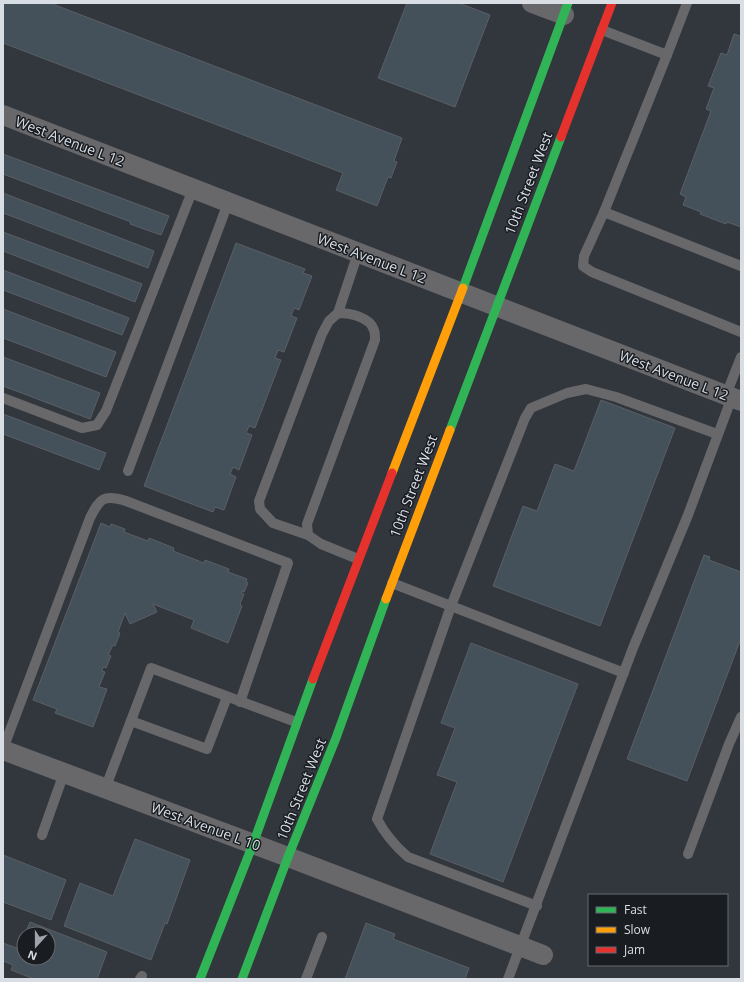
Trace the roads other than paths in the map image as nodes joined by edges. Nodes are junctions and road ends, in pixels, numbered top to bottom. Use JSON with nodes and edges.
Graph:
{"nodes":[{"id":1,"x":532,"y":3,"type":"edge"},
{"id":2,"x":612,"y":3,"type":"edge"},
{"id":3,"x":687,"y":3,"type":"edge"},
{"id":4,"x":566,"y":9,"type":"edge"},
{"id":5,"x":602,"y":30,"type":"junction"},
{"id":6,"x":667,"y":55,"type":"junction"},
{"id":7,"x":3,"y":115,"type":"edge"},
{"id":8,"x":192,"y":189,"type":"junction"},
{"id":9,"x":228,"y":203,"type":"junction"},
{"id":10,"x":604,"y":212,"type":"junction"},
{"id":11,"x":358,"y":253,"type":"junction"},
{"id":12,"x":741,"y":266,"type":"edge"},
{"id":13,"x":461,"y":292,"type":"junction"},
{"id":14,"x":496,"y":306,"type":"junction"},
{"id":15,"x":338,"y":313,"type":"junction"},
{"id":16,"x":741,"y":332,"type":"edge"},
{"id":17,"x":741,"y":357,"type":"edge"},
{"id":18,"x":3,"y":398,"type":"edge"},
{"id":19,"x":733,"y":398,"type":"edge"},
{"id":20,"x":717,"y":434,"type":"junction"},
{"id":21,"x":128,"y":471,"type":"dead end"},
{"id":22,"x":308,"y":534,"type":"junction"},
{"id":23,"x":358,"y":559,"type":"junction"},
{"id":24,"x":392,"y":583,"type":"junction"},
{"id":25,"x":450,"y":606,"type":"junction"},
{"id":26,"x":624,"y":673,"type":"junction"},
{"id":27,"x":227,"y":697,"type":"junction"},
{"id":28,"x":240,"y":702,"type":"junction"},
{"id":29,"x":741,"y":717,"type":"edge"},
{"id":30,"x":131,"y":721,"type":"junction"},
{"id":31,"x":296,"y":722,"type":"junction"},
{"id":32,"x":3,"y":749,"type":"edge"},
{"id":33,"x":64,"y":773,"type":"junction"},
{"id":34,"x":105,"y":789,"type":"junction"},
{"id":35,"x":42,"y":835,"type":"dead end"},
{"id":36,"x":253,"y":844,"type":"junction"},
{"id":37,"x":688,"y":854,"type":"dead end"},
{"id":38,"x":288,"y":857,"type":"junction"},
{"id":39,"x":537,"y":906,"type":"junction"},
{"id":40,"x":322,"y":937,"type":"dead end"},
{"id":41,"x":521,"y":947,"type":"junction"},
{"id":42,"x":543,"y":955,"type":"dead end"},
{"id":43,"x":200,"y":979,"type":"edge"},
{"id":44,"x":242,"y":979,"type":"edge"},
{"id":45,"x":306,"y":979,"type":"edge"},
{"id":46,"x":508,"y":979,"type":"edge"}],
"edges":[{"from":1,"to":4,"type":"street"},
{"from":2,"to":5,"type":"main road","name":"10th Street West"},
{"from":3,"to":6,"type":"lane"},
{"from":4,"to":13,"type":"main road","name":"10th Street West"},
{"from":5,"to":6,"type":"lane"},
{"from":5,"to":14,"type":"main road","name":"10th Street West"},
{"from":6,"to":10,"type":"lane"},
{"from":7,"to":8,"type":"street","name":"West Avenue L 12"},
{"from":8,"to":9,"type":"street","name":"West Avenue L 12"},
{"from":8,"to":18,"type":"lane"},
{"from":9,"to":11,"type":"street","name":"West Avenue L 12"},
{"from":9,"to":21,"type":"lane"},
{"from":10,"to":12,"type":"lane"},
{"from":10,"to":16,"type":"lane"},
{"from":11,"to":13,"type":"street","name":"West Avenue L 12"},
{"from":11,"to":15,"type":"lane"},
{"from":13,"to":14,"type":"street","name":"West Avenue L 12"},
{"from":13,"to":23,"type":"main road","name":"10th Street West"},
{"from":14,"to":19,"type":"street","name":"West Avenue L 12"},
{"from":14,"to":24,"type":"main road","name":"10th Street West"},
{"from":15,"to":22,"type":"lane"},
{"from":15,"to":22,"type":"lane"},
{"from":17,"to":19,"type":"lane"},
{"from":19,"to":20,"type":"lane"},
{"from":20,"to":25,"type":"lane"},
{"from":20,"to":26,"type":"lane"},
{"from":22,"to":23,"type":"lane"},
{"from":23,"to":31,"type":"main road","name":"10th Street West"},
{"from":24,"to":25,"type":"lane"},
{"from":24,"to":38,"type":"main road","name":"10th Street West"},
{"from":25,"to":26,"type":"lane"},
{"from":25,"to":39,"type":"lane"},
{"from":26,"to":39,"type":"lane"},
{"from":27,"to":28,"type":"lane"},
{"from":27,"to":30,"type":"lane"},
{"from":27,"to":30,"type":"lane"},
{"from":28,"to":31,"type":"lane"},
{"from":28,"to":32,"type":"lane"},
{"from":29,"to":37,"type":"lane"},
{"from":30,"to":34,"type":"lane"},
{"from":31,"to":36,"type":"main road","name":"10th Street West"},
{"from":32,"to":33,"type":"street","name":"West Avenue L 10"},
{"from":33,"to":34,"type":"street","name":"West Avenue L 10"},
{"from":33,"to":35,"type":"lane"},
{"from":34,"to":36,"type":"street","name":"West Avenue L 10"},
{"from":36,"to":38,"type":"street","name":"West Avenue L 10"},
{"from":36,"to":43,"type":"main road","name":"10th Street West"},
{"from":38,"to":41,"type":"street","name":"West Avenue L 10"},
{"from":38,"to":44,"type":"main road","name":"10th Street West"},
{"from":39,"to":41,"type":"lane"},
{"from":40,"to":45,"type":"lane"},
{"from":41,"to":42,"type":"street","name":"West Avenue L 10"},
{"from":41,"to":46,"type":"lane"}]}
